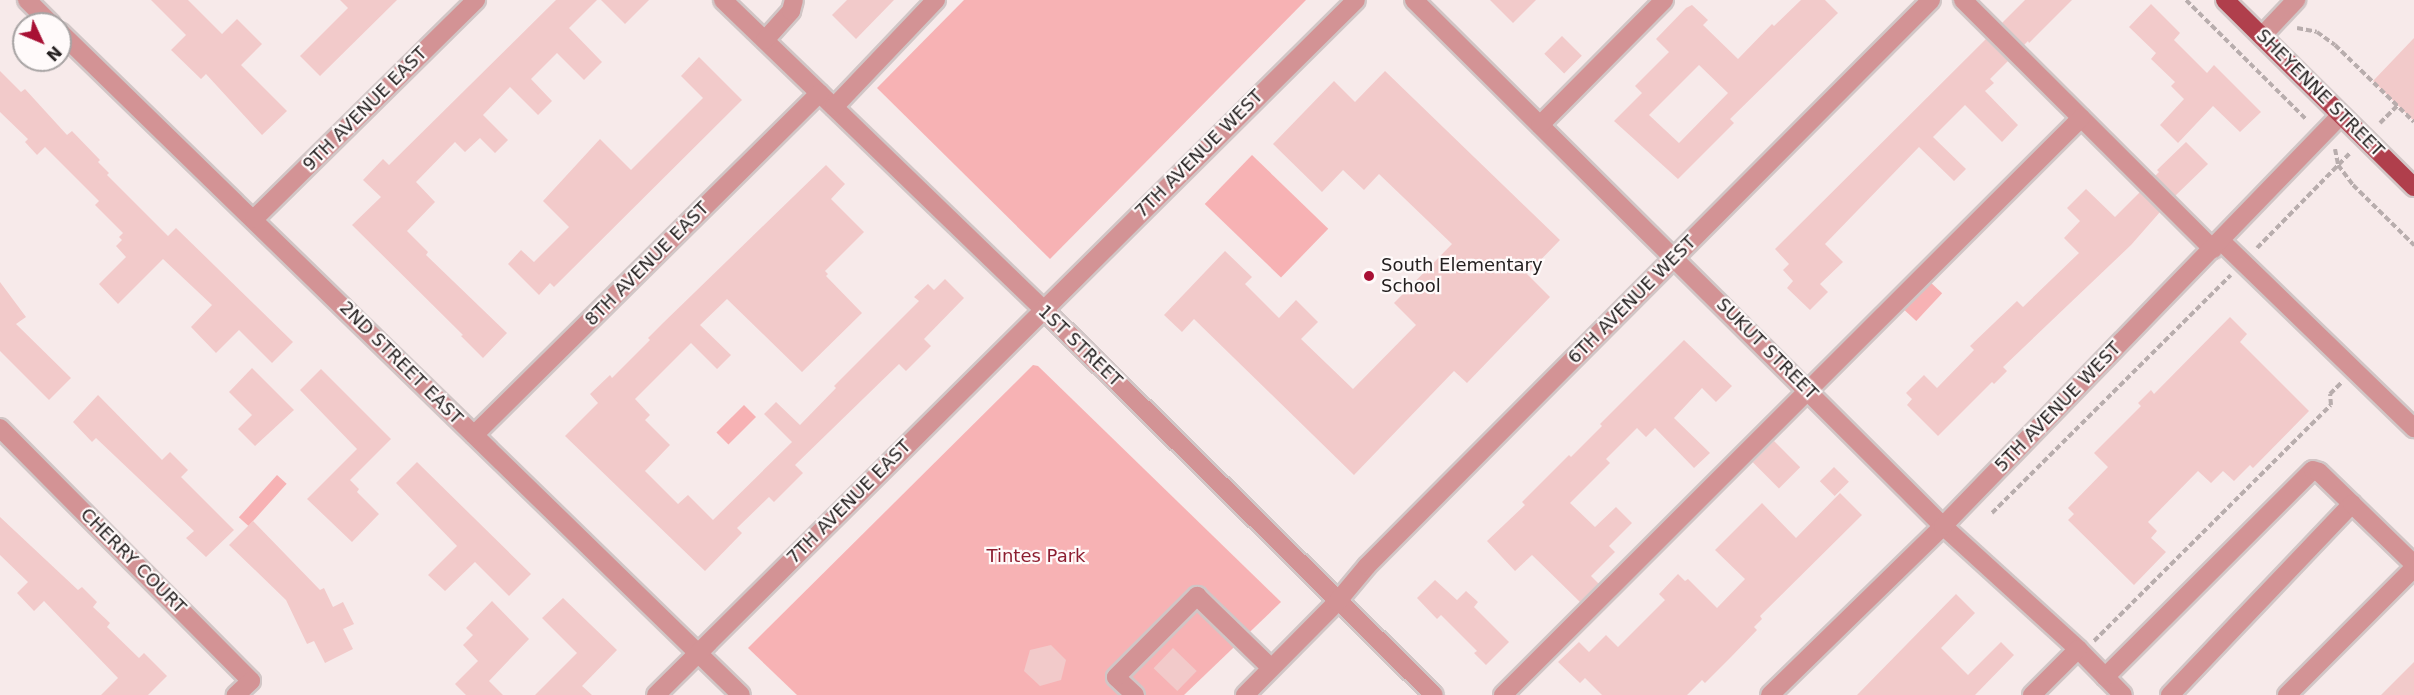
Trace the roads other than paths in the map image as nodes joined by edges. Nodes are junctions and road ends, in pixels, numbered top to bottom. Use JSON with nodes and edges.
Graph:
{"nodes":[{"id":1,"x":476,"y":0,"type":"edge"},
{"id":2,"x":723,"y":0,"type":"edge"},
{"id":3,"x":794,"y":0,"type":"edge"},
{"id":4,"x":936,"y":0,"type":"edge"},
{"id":5,"x":1356,"y":0,"type":"edge"},
{"id":6,"x":1414,"y":0,"type":"edge"},
{"id":7,"x":1664,"y":0,"type":"edge"},
{"id":8,"x":1931,"y":0,"type":"edge"},
{"id":9,"x":1963,"y":0,"type":"edge"},
{"id":10,"x":2225,"y":0,"type":"edge"},
{"id":11,"x":2296,"y":0,"type":"edge"},
{"id":12,"x":2262,"y":36,"type":"junction"},
{"id":13,"x":765,"y":40,"type":"junction"},
{"id":14,"x":72,"y":44,"type":"edge"},
{"id":15,"x":820,"y":93,"type":"junction"},
{"id":16,"x":834,"y":107,"type":"junction"},
{"id":17,"x":2341,"y":115,"type":"junction"},
{"id":18,"x":2081,"y":118,"type":"junction"},
{"id":19,"x":1540,"y":125,"type":"junction"},
{"id":20,"x":2414,"y":187,"type":"edge"},
{"id":21,"x":254,"y":219,"type":"junction"},
{"id":22,"x":2217,"y":245,"type":"junction"},
{"id":23,"x":1675,"y":257,"type":"junction"},
{"id":24,"x":1042,"y":309,"type":"junction"},
{"id":25,"x":1808,"y":391,"type":"junction"},
{"id":26,"x":0,"y":428,"type":"edge"},
{"id":27,"x":2414,"y":428,"type":"edge"},
{"id":28,"x":474,"y":435,"type":"junction"},
{"id":29,"x":2352,"y":504,"type":"junction"},
{"id":30,"x":1942,"y":525,"type":"junction"},
{"id":31,"x":2414,"y":566,"type":"edge"},
{"id":32,"x":1337,"y":602,"type":"junction"},
{"id":33,"x":2078,"y":649,"type":"junction"},
{"id":34,"x":698,"y":653,"type":"junction"},
{"id":35,"x":1271,"y":668,"type":"junction"},
{"id":36,"x":2105,"y":677,"type":"junction"},
{"id":37,"x":237,"y":695,"type":"edge"},
{"id":38,"x":656,"y":695,"type":"edge"},
{"id":39,"x":741,"y":695,"type":"edge"},
{"id":40,"x":1135,"y":695,"type":"edge"},
{"id":41,"x":1245,"y":695,"type":"edge"},
{"id":42,"x":1434,"y":695,"type":"edge"},
{"id":43,"x":1503,"y":695,"type":"edge"},
{"id":44,"x":1770,"y":695,"type":"edge"},
{"id":45,"x":2032,"y":695,"type":"edge"},
{"id":46,"x":2122,"y":695,"type":"edge"},
{"id":47,"x":2170,"y":695,"type":"edge"},
{"id":48,"x":2287,"y":695,"type":"edge"}],
"edges":[{"from":1,"to":21,"type":"street","name":"9TH AVENUE EAST"},
{"from":2,"to":13,"type":"street","name":"1ST STREET"},
{"from":3,"to":13,"type":"street"},
{"from":4,"to":16,"type":"street"},
{"from":5,"to":24,"type":"street","name":"7TH AVENUE WEST"},
{"from":6,"to":19,"type":"street","name":"SUKUT STREET"},
{"from":7,"to":19,"type":"street"},
{"from":8,"to":23,"type":"street","name":"6TH AVENUE WEST"},
{"from":9,"to":18,"type":"street"},
{"from":10,"to":12,"type":"main road","name":"SHEYENNE STREET"},
{"from":11,"to":12,"type":"street"},
{"from":12,"to":17,"type":"main road","name":"SHEYENNE STREET"},
{"from":13,"to":15,"type":"street","name":"1ST STREET"},
{"from":14,"to":21,"type":"street","name":"2ND STREET EAST"},
{"from":15,"to":16,"type":"street","name":"1ST STREET"},
{"from":15,"to":28,"type":"street","name":"8TH AVENUE EAST"},
{"from":16,"to":24,"type":"street","name":"1ST STREET"},
{"from":17,"to":20,"type":"main road","name":"SHEYENNE STREET"},
{"from":17,"to":22,"type":"street","name":"5TH AVENUE WEST"},
{"from":18,"to":22,"type":"street"},
{"from":18,"to":25,"type":"street"},
{"from":19,"to":23,"type":"street","name":"SUKUT STREET"},
{"from":21,"to":28,"type":"street","name":"2ND STREET EAST"},
{"from":22,"to":27,"type":"street"},
{"from":22,"to":30,"type":"street","name":"5TH AVENUE WEST"},
{"from":23,"to":25,"type":"street","name":"SUKUT STREET"},
{"from":23,"to":32,"type":"street","name":"6TH AVENUE WEST"},
{"from":24,"to":32,"type":"street","name":"1ST STREET"},
{"from":24,"to":34,"type":"street","name":"7TH AVENUE EAST"},
{"from":25,"to":30,"type":"street","name":"SUKUT STREET"},
{"from":25,"to":43,"type":"street"},
{"from":26,"to":37,"type":"street","name":"CHERRY COURT"},
{"from":28,"to":34,"type":"street","name":"2ND STREET EAST"},
{"from":29,"to":31,"type":"street"},
{"from":29,"to":36,"type":"street"},
{"from":29,"to":47,"type":"street"},
{"from":30,"to":33,"type":"street","name":"SUKUT STREET"},
{"from":30,"to":44,"type":"street","name":"5TH AVENUE WEST"},
{"from":31,"to":48,"type":"street"},
{"from":32,"to":35,"type":"street","name":"6TH AVENUE WEST"},
{"from":32,"to":42,"type":"street","name":"1ST STREET"},
{"from":33,"to":36,"type":"street","name":"SUKUT STREET"},
{"from":33,"to":45,"type":"street"},
{"from":34,"to":38,"type":"street","name":"7TH AVENUE EAST"},
{"from":34,"to":39,"type":"street","name":"2ND STREET EAST"},
{"from":35,"to":40,"type":"street"},
{"from":35,"to":41,"type":"street","name":"6TH AVENUE WEST"},
{"from":36,"to":46,"type":"street","name":"SUKUT STREET"}]}
